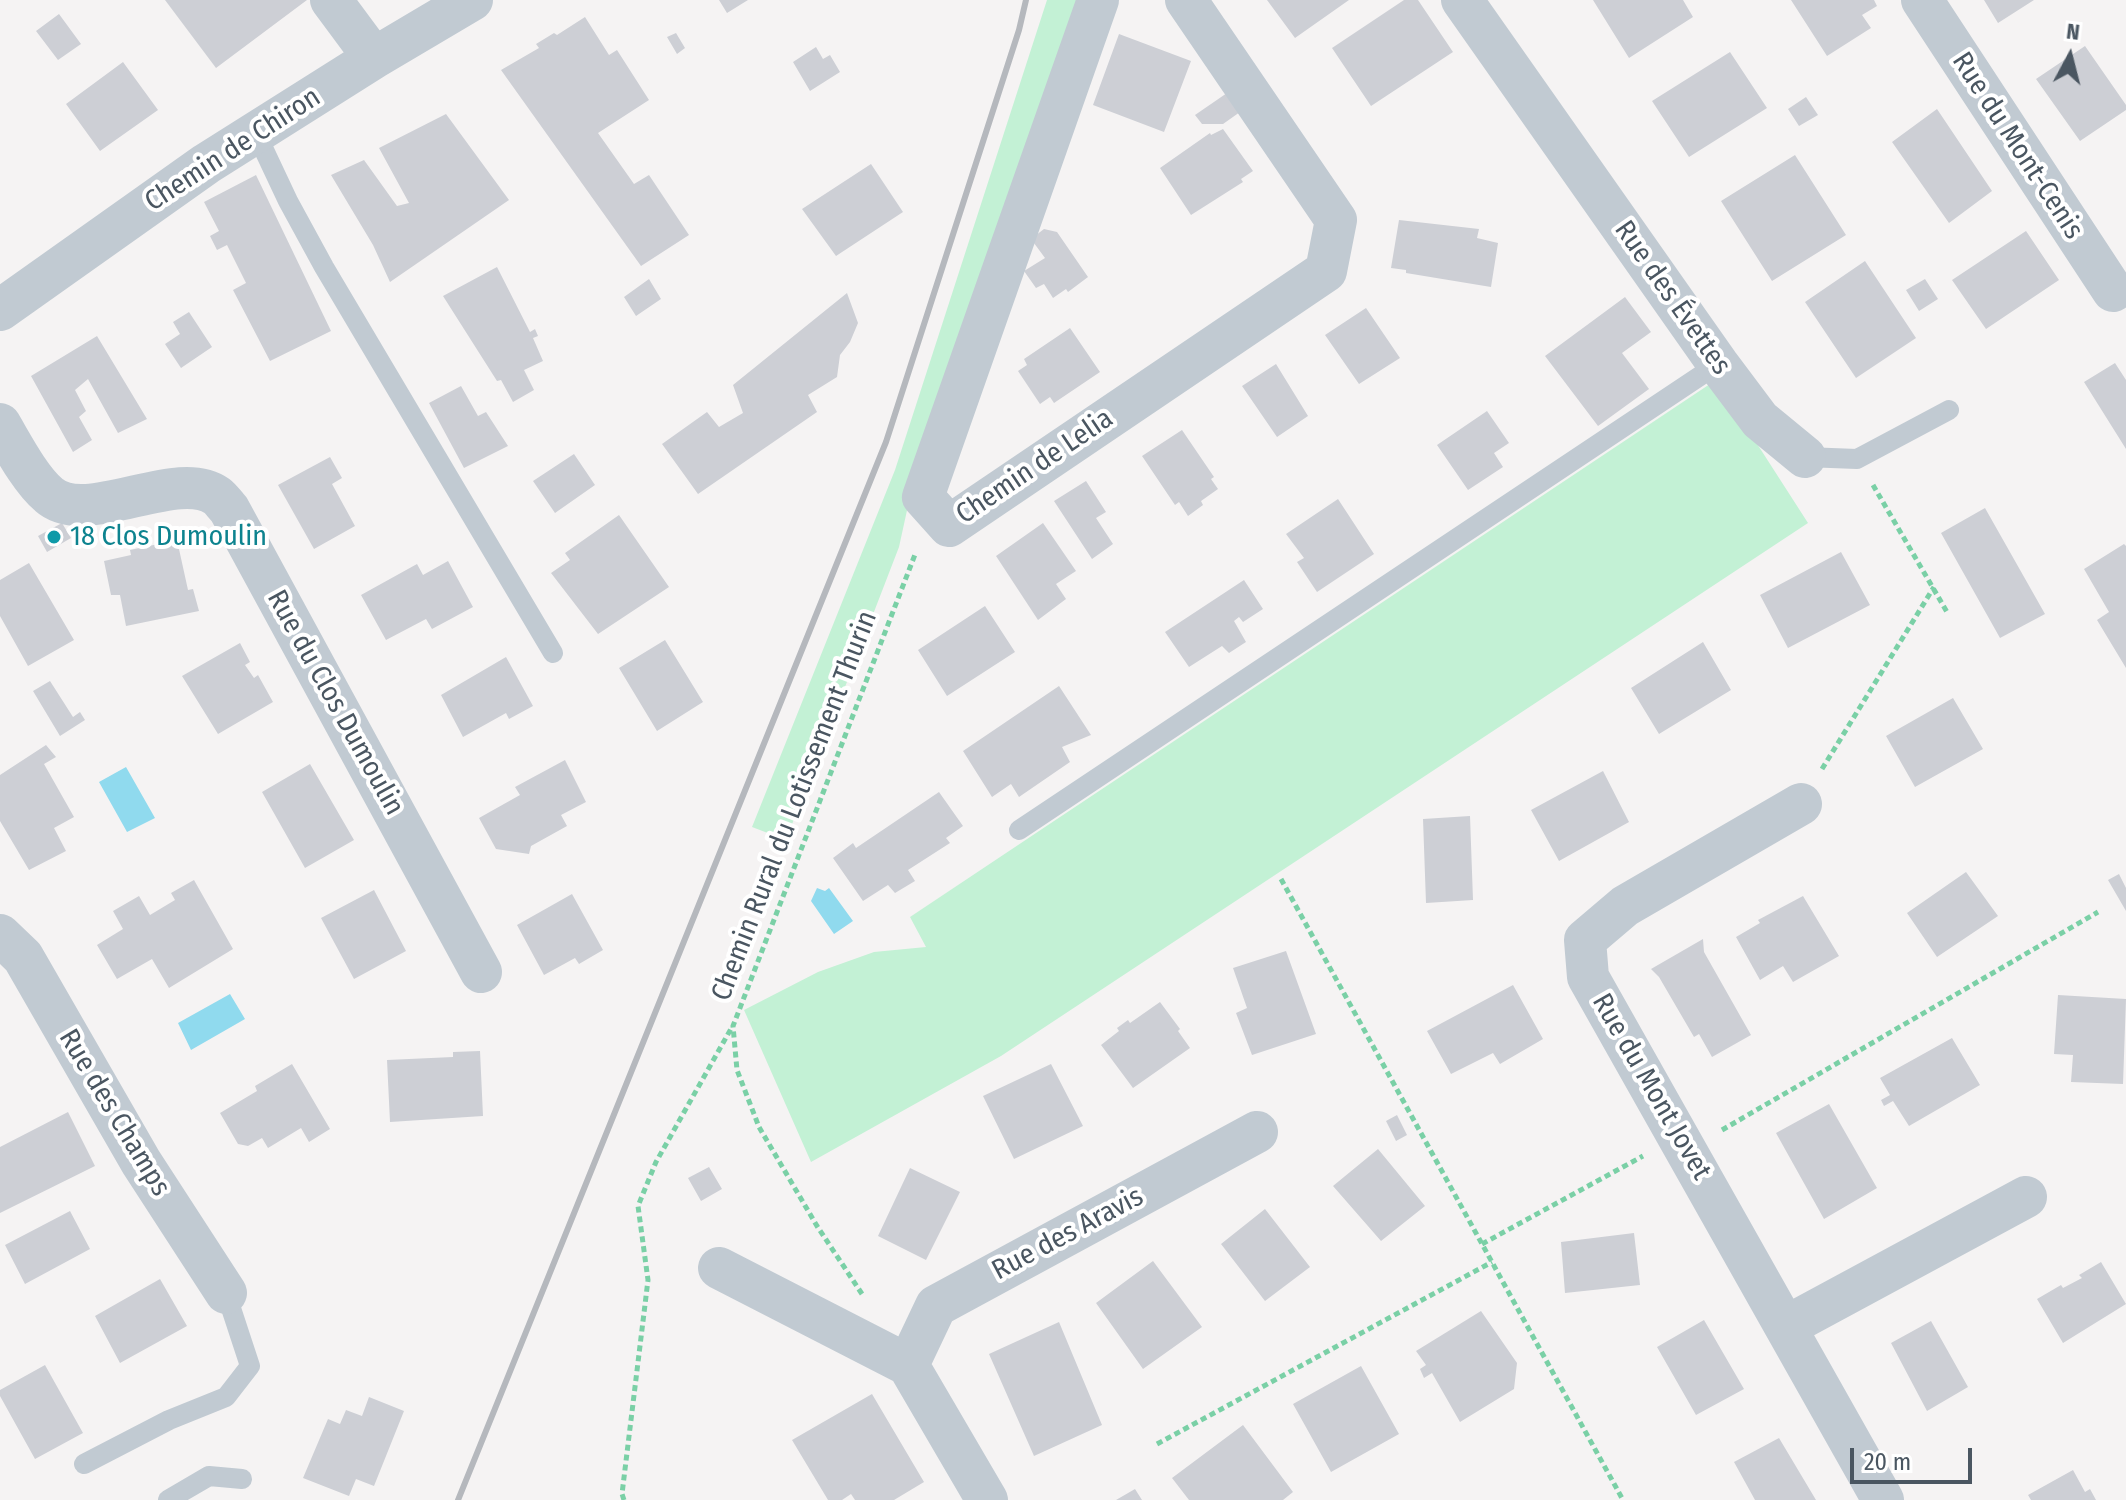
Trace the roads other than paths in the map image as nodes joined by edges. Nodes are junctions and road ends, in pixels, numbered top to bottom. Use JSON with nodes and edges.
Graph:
{"nodes":[{"id":1,"x":331,"y":0,"type":"edge"},
{"id":2,"x":472,"y":0,"type":"edge"},
{"id":3,"x":1098,"y":0,"type":"edge"},
{"id":4,"x":1186,"y":0,"type":"edge"},
{"id":5,"x":1462,"y":0,"type":"edge"},
{"id":6,"x":1922,"y":0,"type":"edge"},
{"id":7,"x":374,"y":58,"type":"junction"},
{"id":8,"x":256,"y":133,"type":"junction"},
{"id":9,"x":2113,"y":291,"type":"dead end"},
{"id":10,"x":0,"y":310,"type":"edge"},
{"id":11,"x":1718,"y":364,"type":"junction"},
{"id":12,"x":1949,"y":410,"type":"dead end"},
{"id":13,"x":0,"y":424,"type":"edge"},
{"id":14,"x":1805,"y":457,"type":"joint"},
{"id":15,"x":553,"y":653,"type":"dead end"},
{"id":16,"x":1801,"y":804,"type":"road end"},
{"id":17,"x":1019,"y":830,"type":"dead end"},
{"id":18,"x":0,"y":935,"type":"edge"},
{"id":19,"x":481,"y":972,"type":"dead end"},
{"id":20,"x":1257,"y":1132,"type":"dead end"},
{"id":21,"x":2026,"y":1197,"type":"dead end"},
{"id":22,"x":719,"y":1268,"type":"dead end"},
{"id":23,"x":226,"y":1293,"type":"joint"},
{"id":24,"x":1787,"y":1326,"type":"junction"},
{"id":25,"x":908,"y":1365,"type":"junction"},
{"id":26,"x":84,"y":1464,"type":"dead end"},
{"id":27,"x":242,"y":1479,"type":"dead end"},
{"id":28,"x":168,"y":1500,"type":"edge"},
{"id":29,"x":987,"y":1500,"type":"edge"},
{"id":30,"x":1883,"y":1500,"type":"edge"}],
"edges":[{"from":1,"to":7,"type":"street"},
{"from":2,"to":7,"type":"street","name":"Chemin de Chiron"},
{"from":3,"to":4,"type":"street","name":"Chemin de Lelia"},
{"from":5,"to":11,"type":"street","name":"Rue des Évettes"},
{"from":6,"to":9,"type":"street","name":"Rue du Mont-Cenis"},
{"from":7,"to":8,"type":"street","name":"Chemin de Chiron"},
{"from":8,"to":10,"type":"street","name":"Chemin de Chiron"},
{"from":8,"to":15,"type":"lane"},
{"from":11,"to":14,"type":"street","name":"Rue des Évettes"},
{"from":11,"to":17,"type":"lane"},
{"from":12,"to":14,"type":"lane","name":"Rue des Évettes"},
{"from":13,"to":19,"type":"street","name":"Rue du Clos Dumoulin"},
{"from":16,"to":24,"type":"street","name":"Rue du Mont Jovet"},
{"from":18,"to":23,"type":"street","name":"Rue des Champs"},
{"from":20,"to":25,"type":"street","name":"Rue des Aravis"},
{"from":21,"to":24,"type":"street"},
{"from":22,"to":25,"type":"street"},
{"from":23,"to":26,"type":"lane"},
{"from":24,"to":30,"type":"street","name":"Rue du Mont Jovet"},
{"from":25,"to":29,"type":"street"},
{"from":27,"to":28,"type":"lane"}]}
